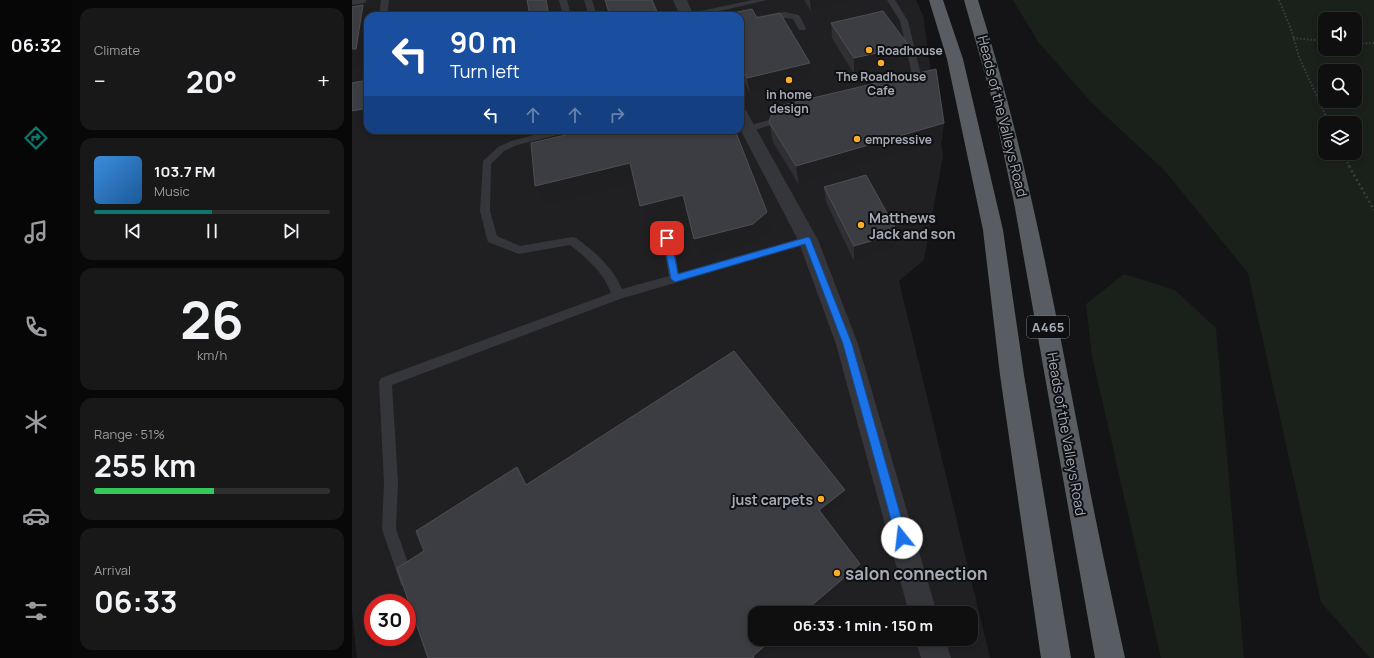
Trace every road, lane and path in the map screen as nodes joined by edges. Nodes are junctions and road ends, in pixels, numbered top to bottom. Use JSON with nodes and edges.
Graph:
{"nodes":[{"id":1,"x":360,"y":0,"type":"edge"},
{"id":2,"x":385,"y":0,"type":"edge"},
{"id":3,"x":564,"y":0,"type":"edge"},
{"id":4,"x":588,"y":0,"type":"edge"},
{"id":5,"x":680,"y":0,"type":"edge"},
{"id":6,"x":763,"y":0,"type":"edge"},
{"id":7,"x":890,"y":0,"type":"edge"},
{"id":8,"x":936,"y":0,"type":"edge"},
{"id":9,"x":971,"y":0,"type":"edge"},
{"id":10,"x":1279,"y":0,"type":"edge"},
{"id":11,"x":352,"y":1,"type":"edge"},
{"id":12,"x":384,"y":12,"type":"edge"},
{"id":13,"x":566,"y":12,"type":"edge"},
{"id":14,"x":592,"y":12,"type":"edge"},
{"id":15,"x":685,"y":12,"type":"edge"},
{"id":16,"x":706,"y":12,"type":"edge"},
{"id":17,"x":744,"y":21,"type":"edge"},
{"id":18,"x":802,"y":28,"type":"dead end"},
{"id":19,"x":1293,"y":38,"type":"junction"},
{"id":20,"x":1318,"y":40,"type":"edge"},
{"id":21,"x":1374,"y":43,"type":"edge"},
{"id":22,"x":1362,"y":44,"type":"edge"},
{"id":23,"x":904,"y":88,"type":"edge"},
{"id":24,"x":792,"y":116,"type":"edge"},
{"id":25,"x":1326,"y":116,"type":"edge"},
{"id":26,"x":744,"y":121,"type":"edge"},
{"id":27,"x":550,"y":134,"type":"edge"},
{"id":28,"x":1346,"y":160,"type":"edge"},
{"id":29,"x":1374,"y":210,"type":"edge"},
{"id":30,"x":667,"y":238,"type":"dead end"},
{"id":31,"x":808,"y":240,"type":"junction"},
{"id":32,"x":675,"y":279,"type":"junction"},
{"id":33,"x":618,"y":295,"type":"junction"},
{"id":34,"x":411,"y":594,"type":"edge"},
{"id":35,"x":921,"y":606,"type":"edge"},
{"id":36,"x":932,"y":646,"type":"edge"},
{"id":37,"x":936,"y":658,"type":"edge"},
{"id":38,"x":1056,"y":658,"type":"edge"},
{"id":39,"x":1110,"y":658,"type":"edge"}],
"edges":[{"from":1,"to":11,"type":"street"},
{"from":2,"to":12,"type":"lane"},
{"from":3,"to":13,"type":"lane"},
{"from":4,"to":14,"type":"lane"},
{"from":5,"to":15,"type":"street"},
{"from":6,"to":16,"type":"lane"},
{"from":7,"to":23,"type":"lane"},
{"from":8,"to":38,"type":"highway","number":"A465"},
{"from":9,"to":39,"type":"highway","name":"Heads of the Valleys Road","number":"A465"},
{"from":10,"to":19,"type":"path"},
{"from":17,"to":18,"type":"lane"},
{"from":19,"to":20,"type":"path"},
{"from":19,"to":25,"type":"path"},
{"from":21,"to":22,"type":"path"},
{"from":24,"to":26,"type":"lane"},
{"from":26,"to":31,"type":"street"},
{"from":27,"to":33,"type":"lane"},
{"from":28,"to":29,"type":"path"},
{"from":30,"to":32,"type":"lane"},
{"from":31,"to":32,"type":"lane"},
{"from":31,"to":35,"type":"street"},
{"from":32,"to":33,"type":"lane"},
{"from":33,"to":34,"type":"lane"},
{"from":36,"to":37,"type":"street"}]}
